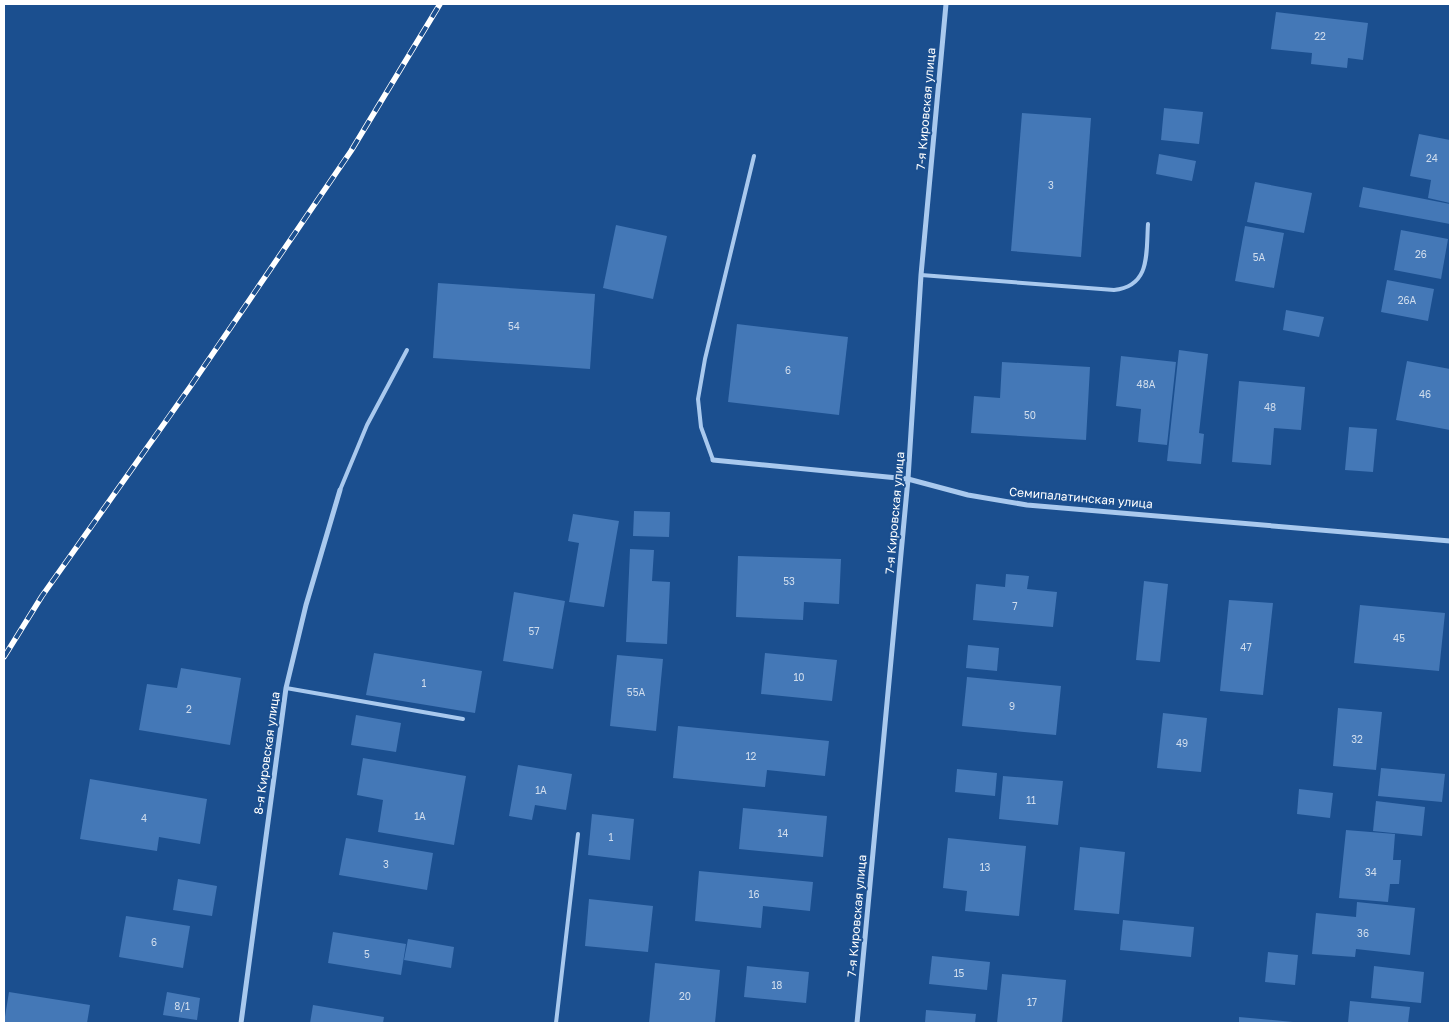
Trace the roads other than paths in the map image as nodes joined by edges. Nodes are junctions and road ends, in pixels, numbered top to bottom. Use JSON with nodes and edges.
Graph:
{"nodes":[{"id":1,"x":946,"y":4,"type":"edge"},
{"id":2,"x":754,"y":156,"type":"dead end"},
{"id":3,"x":1148,"y":224,"type":"dead end"},
{"id":4,"x":921,"y":275,"type":"junction"},
{"id":5,"x":407,"y":350,"type":"dead end"},
{"id":6,"x":713,"y":460,"type":"joint"},
{"id":7,"x":908,"y":479,"type":"junction"},
{"id":8,"x":340,"y":490,"type":"joint"},
{"id":9,"x":1450,"y":541,"type":"edge"},
{"id":10,"x":286,"y":688,"type":"junction"},
{"id":11,"x":463,"y":719,"type":"dead end"},
{"id":12,"x":578,"y":834,"type":"dead end"},
{"id":13,"x":242,"y":1023,"type":"edge"},
{"id":14,"x":556,"y":1023,"type":"edge"},
{"id":15,"x":858,"y":1023,"type":"edge"}],
"edges":[{"from":1,"to":4,"type":"street","name":"7-я Кировская улица"},
{"from":2,"to":6,"type":"lane"},
{"from":3,"to":4,"type":"lane"},
{"from":4,"to":7,"type":"street","name":"7-я Кировская улица"},
{"from":5,"to":8,"type":"lane"},
{"from":6,"to":7,"type":"street","name":"Семипалатинская улица"},
{"from":7,"to":9,"type":"street","name":"Семипалатинская улица"},
{"from":7,"to":15,"type":"street","name":"7-я Кировская улица"},
{"from":8,"to":10,"type":"street","name":"8-я Кировская улица"},
{"from":10,"to":11,"type":"lane"},
{"from":10,"to":13,"type":"street","name":"8-я Кировская улица"},
{"from":12,"to":14,"type":"lane"}]}
